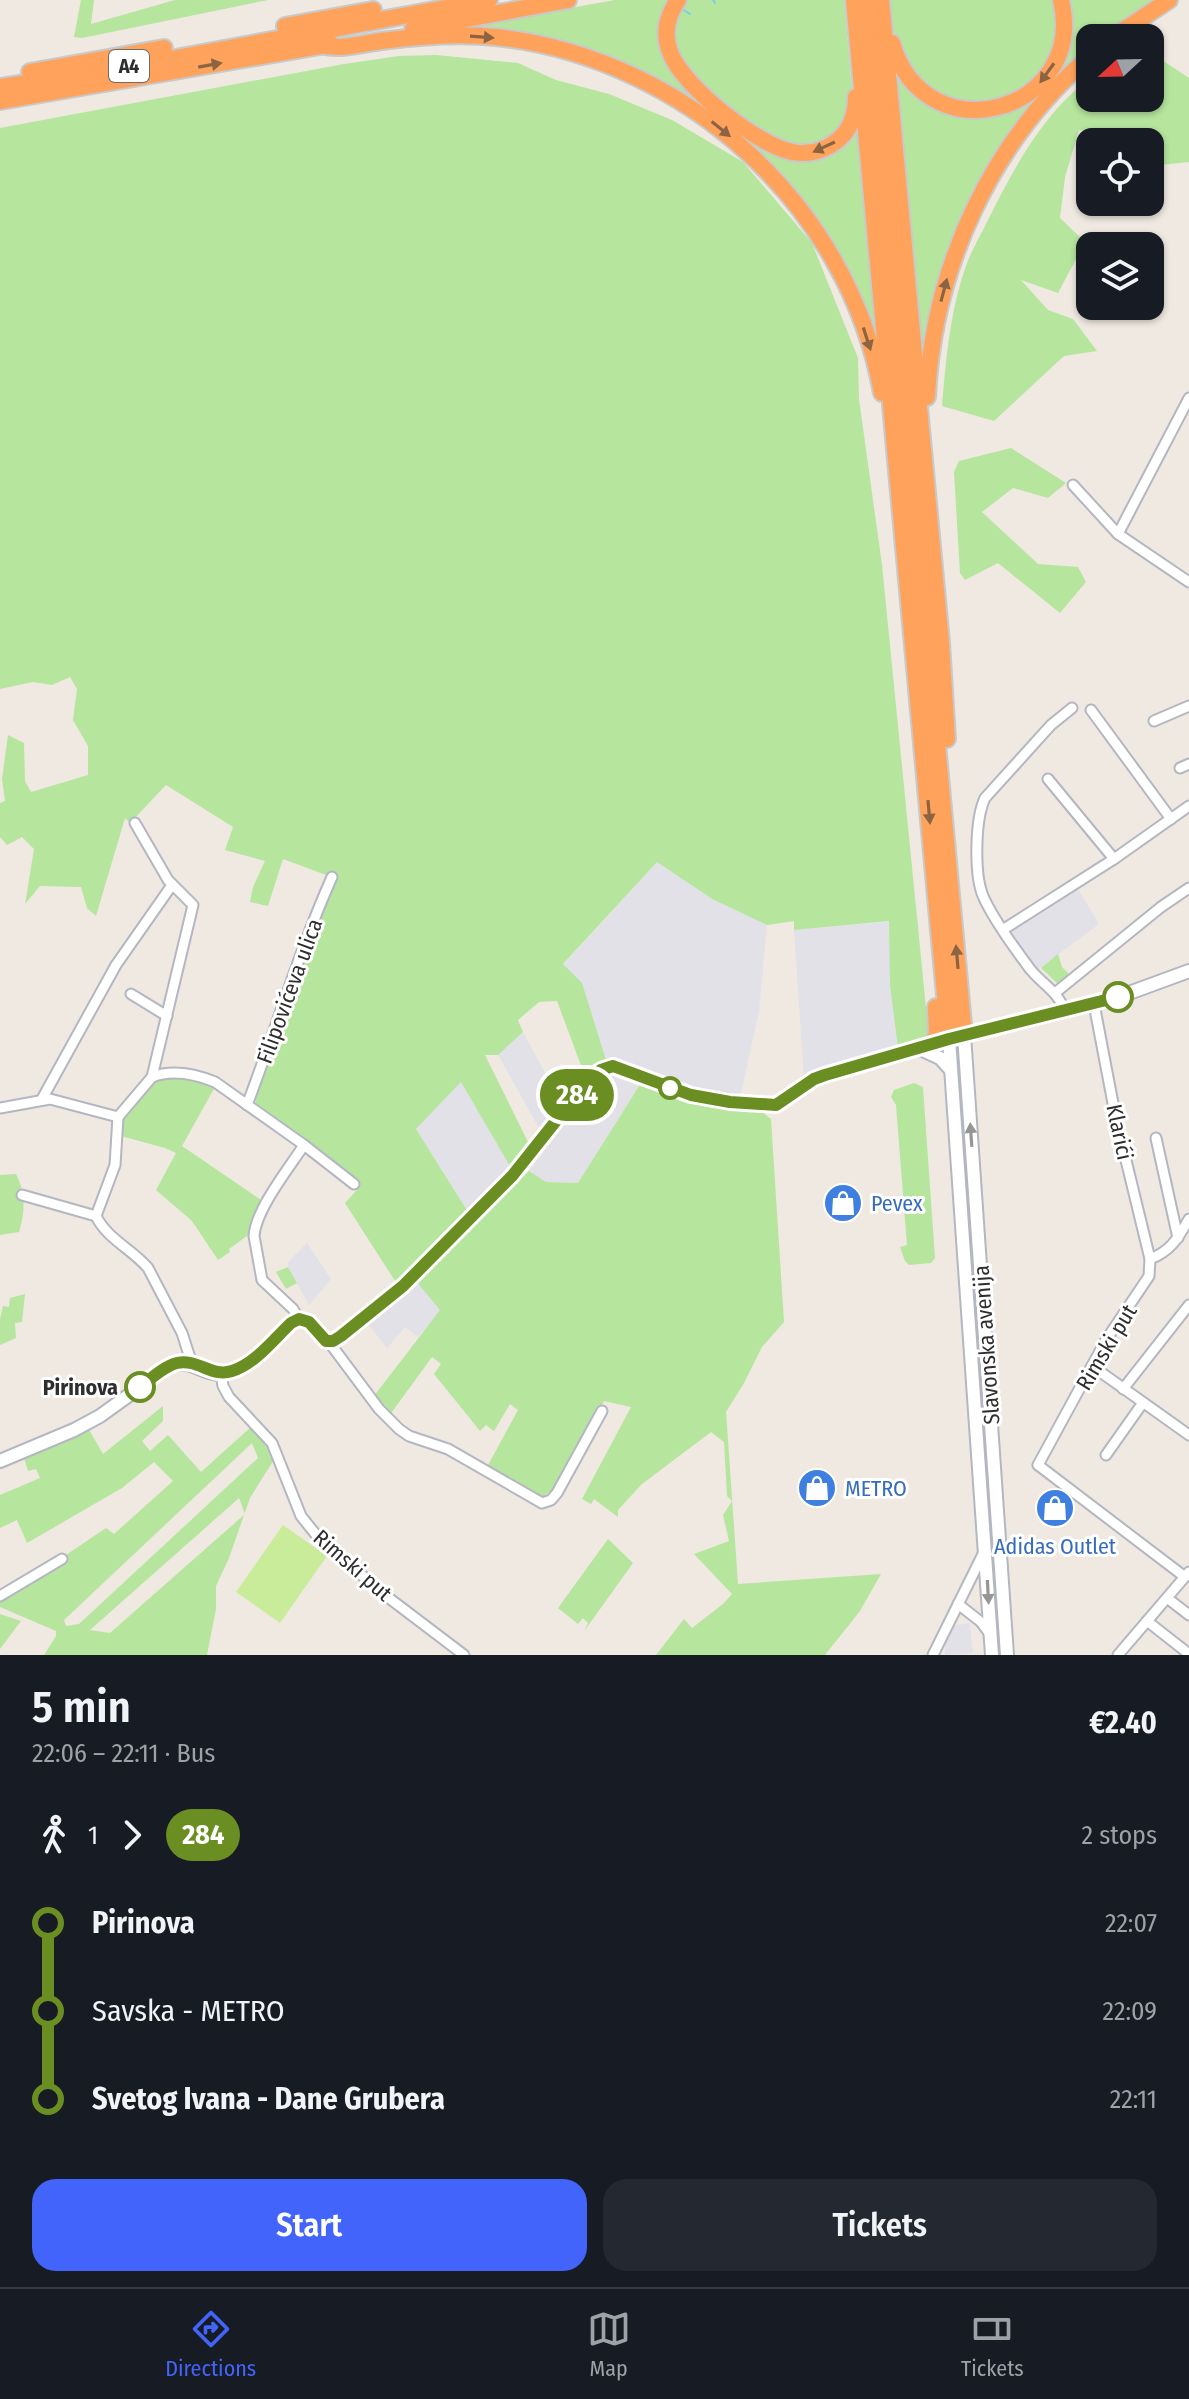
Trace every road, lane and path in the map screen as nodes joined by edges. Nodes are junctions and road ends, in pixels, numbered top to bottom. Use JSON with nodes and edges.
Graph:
{"nodes":[{"id":1,"x":368,"y":0,"type":"edge"},
{"id":2,"x":434,"y":0,"type":"edge"},
{"id":3,"x":489,"y":0,"type":"edge"},
{"id":4,"x":568,"y":0,"type":"edge"},
{"id":5,"x":678,"y":0,"type":"edge"},
{"id":6,"x":854,"y":0,"type":"edge"},
{"id":7,"x":868,"y":0,"type":"edge"},
{"id":8,"x":883,"y":0,"type":"edge"},
{"id":9,"x":1061,"y":0,"type":"edge"},
{"id":10,"x":1169,"y":0,"type":"edge"},
{"id":11,"x":1133,"y":24,"type":"edge"},
{"id":12,"x":280,"y":27,"type":"junction"},
{"id":13,"x":321,"y":45,"type":"junction"},
{"id":14,"x":859,"y":56,"type":"junction"},
{"id":15,"x":1076,"y":70,"type":"edge"},
{"id":16,"x":0,"y":78,"type":"edge"},
{"id":17,"x":0,"y":87,"type":"edge"},
{"id":18,"x":0,"y":101,"type":"edge"},
{"id":19,"x":1189,"y":398,"type":"edge"},
{"id":20,"x":924,"y":450,"type":"junction"},
{"id":21,"x":898,"y":478,"type":"junction"},
{"id":22,"x":1073,"y":485,"type":"dead end"},
{"id":23,"x":1118,"y":534,"type":"junction"},
{"id":24,"x":1189,"y":582,"type":"edge"},
{"id":25,"x":1189,"y":706,"type":"edge"},
{"id":26,"x":1072,"y":708,"type":"dead end"},
{"id":27,"x":1091,"y":710,"type":"dead end"},
{"id":28,"x":1154,"y":721,"type":"dead end"},
{"id":29,"x":1048,"y":779,"type":"dead end"},
{"id":30,"x":1189,"y":806,"type":"edge"},
{"id":31,"x":1171,"y":819,"type":"junction"},
{"id":32,"x":944,"y":820,"type":"junction"},
{"id":33,"x":135,"y":823,"type":"dead end"},
{"id":34,"x":1114,"y":859,"type":"junction"},
{"id":35,"x":332,"y":877,"type":"dead end"},
{"id":36,"x":172,"y":885,"type":"junction"},
{"id":37,"x":1189,"y":888,"type":"edge"},
{"id":38,"x":1004,"y":929,"type":"junction"},
{"id":39,"x":943,"y":962,"type":"junction"},
{"id":40,"x":1189,"y":971,"type":"edge"},
{"id":41,"x":1055,"y":993,"type":"junction"},
{"id":42,"x":131,"y":994,"type":"dead end"},
{"id":43,"x":1094,"y":1004,"type":"junction"},
{"id":44,"x":1065,"y":1012,"type":"junction"},
{"id":45,"x":167,"y":1016,"type":"junction"},
{"id":46,"x":957,"y":1037,"type":"junction"},
{"id":47,"x":925,"y":1046,"type":"junction"},
{"id":48,"x":952,"y":1072,"type":"junction"},
{"id":49,"x":152,"y":1077,"type":"junction"},
{"id":50,"x":42,"y":1099,"type":"junction"},
{"id":51,"x":247,"y":1105,"type":"junction"},
{"id":52,"x":0,"y":1108,"type":"edge"},
{"id":53,"x":118,"y":1117,"type":"junction"},
{"id":54,"x":1156,"y":1138,"type":"dead end"},
{"id":55,"x":304,"y":1145,"type":"junction"},
{"id":56,"x":354,"y":1184,"type":"dead end"},
{"id":57,"x":22,"y":1195,"type":"dead end"},
{"id":58,"x":96,"y":1216,"type":"junction"},
{"id":59,"x":1189,"y":1219,"type":"edge"},
{"id":60,"x":1178,"y":1238,"type":"junction"},
{"id":61,"x":1150,"y":1259,"type":"junction"},
{"id":62,"x":1189,"y":1305,"type":"edge"},
{"id":63,"x":299,"y":1319,"type":"junction"},
{"id":64,"x":329,"y":1342,"type":"junction"},
{"id":65,"x":192,"y":1364,"type":"junction"},
{"id":66,"x":1092,"y":1366,"type":"junction"},
{"id":67,"x":221,"y":1374,"type":"junction"},
{"id":68,"x":1123,"y":1389,"type":"junction"},
{"id":69,"x":1142,"y":1404,"type":"junction"},
{"id":70,"x":602,"y":1411,"type":"dead end"},
{"id":71,"x":1189,"y":1435,"type":"edge"},
{"id":72,"x":1106,"y":1455,"type":"dead end"},
{"id":73,"x":0,"y":1461,"type":"edge"},
{"id":74,"x":986,"y":1549,"type":"junction"},
{"id":75,"x":62,"y":1559,"type":"dead end"},
{"id":76,"x":1187,"y":1574,"type":"edge"},
{"id":77,"x":0,"y":1596,"type":"edge"},
{"id":78,"x":1167,"y":1598,"type":"junction"},
{"id":79,"x":958,"y":1604,"type":"junction"},
{"id":80,"x":1189,"y":1615,"type":"edge"},
{"id":81,"x":1147,"y":1621,"type":"junction"},
{"id":82,"x":990,"y":1634,"type":"junction"},
{"id":83,"x":1189,"y":1654,"type":"edge"},
{"id":84,"x":464,"y":1655,"type":"edge"},
{"id":85,"x":933,"y":1655,"type":"edge"},
{"id":86,"x":992,"y":1655,"type":"edge"},
{"id":87,"x":1007,"y":1655,"type":"edge"},
{"id":88,"x":1118,"y":1655,"type":"edge"}],
"edges":[{"from":1,"to":12,"type":"highway"},
{"from":2,"to":12,"type":"highway"},
{"from":3,"to":17,"type":"highway","number":"A4"},
{"from":4,"to":13,"type":"highway","number":"A4"},
{"from":14,"to":5,"type":"highway","one_way":true},
{"from":6,"to":14,"type":"highway"},
{"from":7,"to":32,"type":"highway"},
{"from":9,"to":8,"type":"highway","one_way":true},
{"from":8,"to":20,"type":"highway"},
{"from":10,"to":11,"type":"highway"},
{"from":12,"to":16,"type":"highway"},
{"from":18,"to":13,"type":"highway","number":"A4","one_way":true},
{"from":13,"to":21,"type":"highway","one_way":true},
{"from":14,"to":21,"type":"highway"},
{"from":20,"to":15,"type":"highway","one_way":true},
{"from":19,"to":23,"type":"street"},
{"from":20,"to":32,"type":"highway"},
{"from":21,"to":39,"type":"highway","one_way":true},
{"from":22,"to":23,"type":"street"},
{"from":23,"to":24,"type":"street"},
{"from":25,"to":28,"type":"street"},
{"from":26,"to":38,"type":"street"},
{"from":27,"to":31,"type":"street"},
{"from":29,"to":34,"type":"street"},
{"from":30,"to":31,"type":"street"},
{"from":31,"to":34,"type":"street"},
{"from":46,"to":32,"type":"highway","one_way":true},
{"from":33,"to":36,"type":"street"},
{"from":34,"to":38,"type":"street"},
{"from":35,"to":51,"type":"street","name":"Filipovićeva ulica"},
{"from":36,"to":45,"type":"street"},
{"from":36,"to":50,"type":"street"},
{"from":37,"to":41,"type":"street"},
{"from":38,"to":41,"type":"street"},
{"from":39,"to":46,"type":"highway"},
{"from":39,"to":47,"type":"highway"},
{"from":40,"to":43,"type":"street"},
{"from":41,"to":44,"type":"street"},
{"from":42,"to":45,"type":"street"},
{"from":43,"to":44,"type":"street"},
{"from":43,"to":61,"type":"street","name":"Klarići"},
{"from":44,"to":46,"type":"street"},
{"from":45,"to":49,"type":"street"},
{"from":46,"to":47,"type":"street"},
{"from":46,"to":48,"type":"street","name":"Slavonska avenija"},
{"from":87,"to":46,"type":"street","name":"Slavonska avenija","one_way":true},
{"from":47,"to":48,"type":"street"},
{"from":47,"to":64,"type":"street"},
{"from":48,"to":74,"type":"street","name":"Slavonska avenija"},
{"from":49,"to":51,"type":"street"},
{"from":49,"to":53,"type":"street"},
{"from":50,"to":52,"type":"street"},
{"from":50,"to":53,"type":"street"},
{"from":51,"to":55,"type":"street"},
{"from":53,"to":58,"type":"street"},
{"from":54,"to":60,"type":"street"},
{"from":55,"to":56,"type":"street"},
{"from":55,"to":63,"type":"street"},
{"from":57,"to":58,"type":"street"},
{"from":58,"to":65,"type":"street"},
{"from":59,"to":60,"type":"street"},
{"from":60,"to":61,"type":"street"},
{"from":61,"to":66,"type":"street","name":"Rimski put"},
{"from":62,"to":68,"type":"street"},
{"from":63,"to":64,"type":"street"},
{"from":63,"to":67,"type":"street"},
{"from":64,"to":70,"type":"street"},
{"from":65,"to":67,"type":"street"},
{"from":65,"to":73,"type":"street"},
{"from":66,"to":68,"type":"street"},
{"from":66,"to":76,"type":"street","name":"Rimski put"},
{"from":67,"to":84,"type":"street","name":"Rimski put"},
{"from":68,"to":69,"type":"street"},
{"from":69,"to":71,"type":"street"},
{"from":69,"to":72,"type":"street"},
{"from":74,"to":79,"type":"street"},
{"from":74,"to":82,"type":"street","name":"Slavonska avenija","one_way":true},
{"from":75,"to":77,"type":"street"},
{"from":76,"to":78,"type":"street"},
{"from":78,"to":80,"type":"street"},
{"from":78,"to":81,"type":"street"},
{"from":79,"to":82,"type":"street"},
{"from":79,"to":85,"type":"street"},
{"from":81,"to":83,"type":"street"},
{"from":81,"to":88,"type":"street"},
{"from":82,"to":86,"type":"street","name":"Slavonska avenija"}]}
